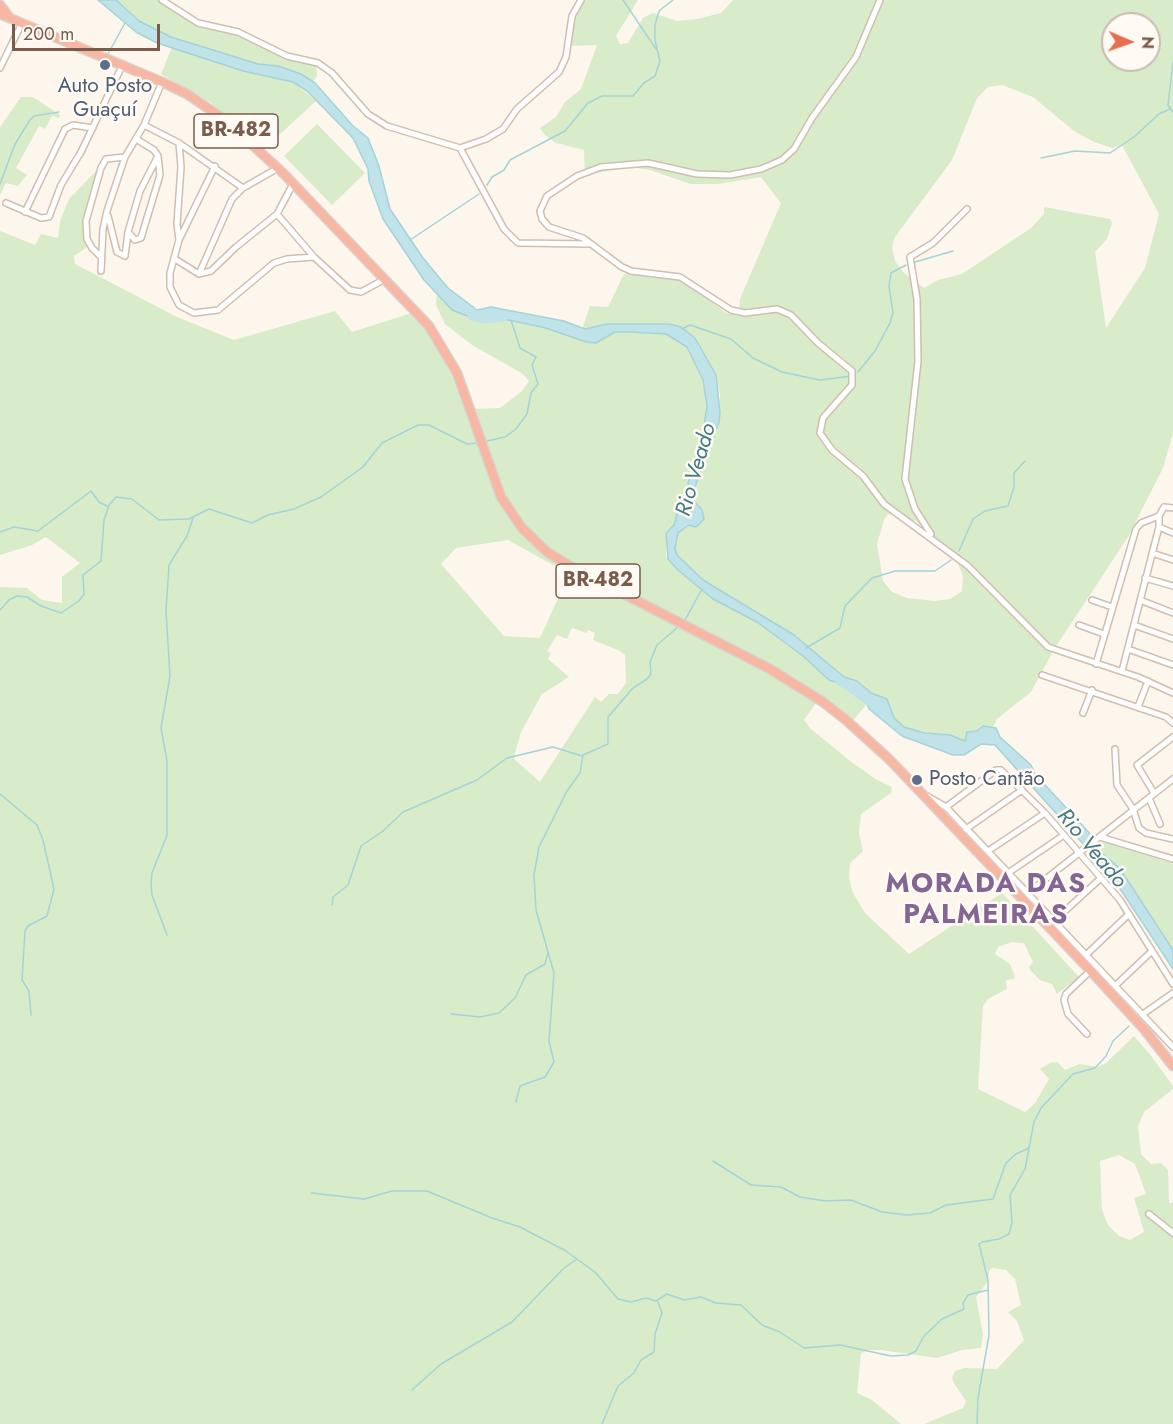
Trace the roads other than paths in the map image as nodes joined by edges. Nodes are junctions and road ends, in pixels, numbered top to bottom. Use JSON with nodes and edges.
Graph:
{"nodes":[{"id":1,"x":162,"y":0,"type":"edge"},
{"id":2,"x":581,"y":0,"type":"edge"},
{"id":3,"x":880,"y":0,"type":"edge"},
{"id":4,"x":0,"y":5,"type":"edge"},
{"id":5,"x":0,"y":14,"type":"edge"},
{"id":6,"x":12,"y":20,"type":"edge"},
{"id":7,"x":123,"y":64,"type":"junction"},
{"id":8,"x":0,"y":68,"type":"edge"},
{"id":9,"x":162,"y":82,"type":"junction"},
{"id":10,"x":144,"y":125,"type":"junction"},
{"id":11,"x":93,"y":128,"type":"junction"},
{"id":12,"x":136,"y":139,"type":"junction"},
{"id":13,"x":179,"y":144,"type":"junction"},
{"id":14,"x":460,"y":148,"type":"junction"},
{"id":15,"x":158,"y":156,"type":"junction"},
{"id":16,"x":125,"y":157,"type":"junction"},
{"id":17,"x":215,"y":166,"type":"junction"},
{"id":18,"x":278,"y":168,"type":"junction"},
{"id":19,"x":293,"y":183,"type":"junction"},
{"id":20,"x":243,"y":188,"type":"junction"},
{"id":21,"x":6,"y":203,"type":"dead end"},
{"id":22,"x":967,"y":210,"type":"dead end"},
{"id":23,"x":107,"y":211,"type":"junction"},
{"id":24,"x":25,"y":212,"type":"junction"},
{"id":25,"x":277,"y":214,"type":"junction"},
{"id":26,"x":128,"y":232,"type":"junction"},
{"id":27,"x":179,"y":240,"type":"junction"},
{"id":28,"x":590,"y":244,"type":"junction"},
{"id":29,"x":100,"y":256,"type":"junction"},
{"id":30,"x":314,"y":257,"type":"junction"},
{"id":31,"x":175,"y":259,"type":"junction"},
{"id":32,"x":100,"y":272,"type":"dead end"},
{"id":33,"x":199,"y":274,"type":"junction"},
{"id":34,"x":385,"y":279,"type":"junction"},
{"id":35,"x":1173,"y":508,"type":"edge"},
{"id":36,"x":1159,"y":516,"type":"junction"},
{"id":37,"x":1159,"y":527,"type":"junction"},
{"id":38,"x":1173,"y":533,"type":"edge"},
{"id":39,"x":934,"y":538,"type":"junction"},
{"id":40,"x":1152,"y":553,"type":"junction"},
{"id":41,"x":1173,"y":560,"type":"edge"},
{"id":42,"x":1145,"y":578,"type":"junction"},
{"id":43,"x":1173,"y":586,"type":"edge"},
{"id":44,"x":1092,"y":600,"type":"dead end"},
{"id":45,"x":1140,"y":600,"type":"junction"},
{"id":46,"x":1112,"y":608,"type":"junction"},
{"id":47,"x":1173,"y":613,"type":"edge"},
{"id":48,"x":1134,"y":625,"type":"junction"},
{"id":49,"x":1079,"y":626,"type":"dead end"},
{"id":50,"x":1104,"y":633,"type":"junction"},
{"id":51,"x":1173,"y":639,"type":"edge"},
{"id":52,"x":1128,"y":649,"type":"junction"},
{"id":53,"x":1096,"y":664,"type":"junction"},
{"id":54,"x":1173,"y":665,"type":"edge"},
{"id":55,"x":1122,"y":671,"type":"junction"},
{"id":56,"x":1042,"y":675,"type":"dead end"},
{"id":57,"x":1148,"y":681,"type":"junction"},
{"id":58,"x":1092,"y":690,"type":"junction"},
{"id":59,"x":1173,"y":693,"type":"edge"},
{"id":60,"x":1138,"y":707,"type":"junction"},
{"id":61,"x":1083,"y":713,"type":"dead end"},
{"id":62,"x":1173,"y":723,"type":"edge"},
{"id":63,"x":1173,"y":737,"type":"edge"},
{"id":64,"x":1115,"y":749,"type":"dead end"},
{"id":65,"x":1173,"y":779,"type":"edge"},
{"id":66,"x":1022,"y":790,"type":"junction"},
{"id":67,"x":922,"y":793,"type":"junction"},
{"id":68,"x":1155,"y":793,"type":"junction"},
{"id":69,"x":1149,"y":798,"type":"junction"},
{"id":70,"x":946,"y":807,"type":"junction"},
{"id":71,"x":1133,"y":809,"type":"junction"},
{"id":72,"x":1045,"y":813,"type":"junction"},
{"id":73,"x":1160,"y":824,"type":"dead end"},
{"id":74,"x":966,"y":829,"type":"junction"},
{"id":75,"x":1064,"y":835,"type":"junction"},
{"id":76,"x":1100,"y":838,"type":"junction"},
{"id":77,"x":1173,"y":839,"type":"edge"},
{"id":78,"x":988,"y":851,"type":"junction"},
{"id":79,"x":1082,"y":852,"type":"junction"},
{"id":80,"x":1173,"y":859,"type":"edge"},
{"id":81,"x":1008,"y":873,"type":"junction"},
{"id":82,"x":1101,"y":878,"type":"junction"},
{"id":83,"x":1028,"y":893,"type":"junction"},
{"id":84,"x":1129,"y":914,"type":"junction"},
{"id":85,"x":1054,"y":921,"type":"junction"},
{"id":86,"x":1152,"y":951,"type":"junction"},
{"id":87,"x":1087,"y":954,"type":"junction"},
{"id":88,"x":1090,"y":971,"type":"junction"},
{"id":89,"x":1173,"y":984,"type":"edge"},
{"id":90,"x":1115,"y":986,"type":"junction"},
{"id":91,"x":1173,"y":993,"type":"edge"},
{"id":92,"x":1143,"y":1014,"type":"junction"},
{"id":93,"x":1087,"y":1034,"type":"dead end"},
{"id":94,"x":1173,"y":1047,"type":"edge"},
{"id":95,"x":1173,"y":1066,"type":"edge"},
{"id":96,"x":1149,"y":1214,"type":"dead end"},
{"id":97,"x":1173,"y":1233,"type":"edge"}],
"edges":[{"from":1,"to":14,"type":"street"},
{"from":2,"to":14,"type":"street"},
{"from":3,"to":28,"type":"street"},
{"from":4,"to":6,"type":"highway"},
{"from":5,"to":6,"type":"highway"},
{"from":6,"to":7,"type":"highway","number":"BR-482"},
{"from":6,"to":8,"type":"street"},
{"from":7,"to":9,"type":"highway","number":"BR-482"},
{"from":7,"to":11,"type":"street"},
{"from":9,"to":10,"type":"street"},
{"from":9,"to":18,"type":"highway","number":"BR-482"},
{"from":10,"to":12,"type":"street"},
{"from":10,"to":13,"type":"street"},
{"from":11,"to":24,"type":"street"},
{"from":11,"to":24,"type":"street"},
{"from":12,"to":15,"type":"street"},
{"from":12,"to":16,"type":"street"},
{"from":13,"to":17,"type":"street"},
{"from":13,"to":27,"type":"street"},
{"from":14,"to":28,"type":"street"},
{"from":15,"to":26,"type":"street"},
{"from":15,"to":26,"type":"street"},
{"from":16,"to":23,"type":"street"},
{"from":16,"to":29,"type":"street"},
{"from":17,"to":20,"type":"street"},
{"from":17,"to":27,"type":"street"},
{"from":18,"to":19,"type":"highway","number":"BR-482"},
{"from":18,"to":20,"type":"street"},
{"from":19,"to":25,"type":"street"},
{"from":19,"to":34,"type":"highway","number":"BR-482"},
{"from":20,"to":33,"type":"street"},
{"from":21,"to":24,"type":"street"},
{"from":22,"to":39,"type":"street"},
{"from":23,"to":26,"type":"street"},
{"from":23,"to":29,"type":"street"},
{"from":25,"to":30,"type":"street"},
{"from":25,"to":33,"type":"street"},
{"from":27,"to":31,"type":"street"},
{"from":28,"to":39,"type":"street"},
{"from":29,"to":32,"type":"street"},
{"from":30,"to":31,"type":"street"},
{"from":30,"to":34,"type":"street"},
{"from":31,"to":33,"type":"street"},
{"from":34,"to":67,"type":"highway","number":"BR-482"},
{"from":35,"to":36,"type":"street"},
{"from":36,"to":37,"type":"street"},
{"from":36,"to":46,"type":"street"},
{"from":37,"to":38,"type":"street"},
{"from":37,"to":40,"type":"street"},
{"from":39,"to":53,"type":"street"},
{"from":40,"to":41,"type":"street"},
{"from":40,"to":42,"type":"street"},
{"from":42,"to":43,"type":"street"},
{"from":42,"to":45,"type":"street"},
{"from":44,"to":46,"type":"street"},
{"from":45,"to":47,"type":"street"},
{"from":45,"to":48,"type":"street"},
{"from":46,"to":50,"type":"street"},
{"from":48,"to":51,"type":"street"},
{"from":48,"to":52,"type":"street"},
{"from":49,"to":50,"type":"street"},
{"from":50,"to":53,"type":"street"},
{"from":52,"to":54,"type":"street"},
{"from":52,"to":55,"type":"street"},
{"from":53,"to":55,"type":"street"},
{"from":55,"to":57,"type":"street"},
{"from":56,"to":58,"type":"street"},
{"from":57,"to":59,"type":"street"},
{"from":57,"to":60,"type":"street"},
{"from":58,"to":60,"type":"street"},
{"from":58,"to":61,"type":"street"},
{"from":60,"to":62,"type":"street"},
{"from":63,"to":68,"type":"street"},
{"from":64,"to":71,"type":"street"},
{"from":65,"to":68,"type":"street"},
{"from":66,"to":70,"type":"street"},
{"from":66,"to":72,"type":"street"},
{"from":66,"to":74,"type":"street"},
{"from":67,"to":70,"type":"street"},
{"from":67,"to":88,"type":"highway","number":"BR-482"},
{"from":68,"to":69,"type":"street"},
{"from":69,"to":71,"type":"street"},
{"from":69,"to":73,"type":"street"},
{"from":70,"to":74,"type":"street"},
{"from":71,"to":76,"type":"street"},
{"from":71,"to":77,"type":"street"},
{"from":72,"to":75,"type":"street"},
{"from":72,"to":78,"type":"street"},
{"from":74,"to":78,"type":"street"},
{"from":75,"to":79,"type":"street"},
{"from":75,"to":81,"type":"street"},
{"from":76,"to":79,"type":"street"},
{"from":76,"to":80,"type":"street"},
{"from":78,"to":81,"type":"street"},
{"from":79,"to":82,"type":"street"},
{"from":79,"to":83,"type":"street"},
{"from":81,"to":83,"type":"street"},
{"from":82,"to":84,"type":"street"},
{"from":82,"to":85,"type":"street"},
{"from":83,"to":85,"type":"street"},
{"from":84,"to":86,"type":"street"},
{"from":84,"to":87,"type":"street"},
{"from":85,"to":87,"type":"street"},
{"from":86,"to":89,"type":"street"},
{"from":86,"to":90,"type":"street"},
{"from":87,"to":90,"type":"street"},
{"from":88,"to":93,"type":"street"},
{"from":88,"to":95,"type":"highway","number":"BR-482"},
{"from":90,"to":92,"type":"street"},
{"from":91,"to":92,"type":"street"},
{"from":92,"to":94,"type":"street"},
{"from":96,"to":97,"type":"street"}]}
